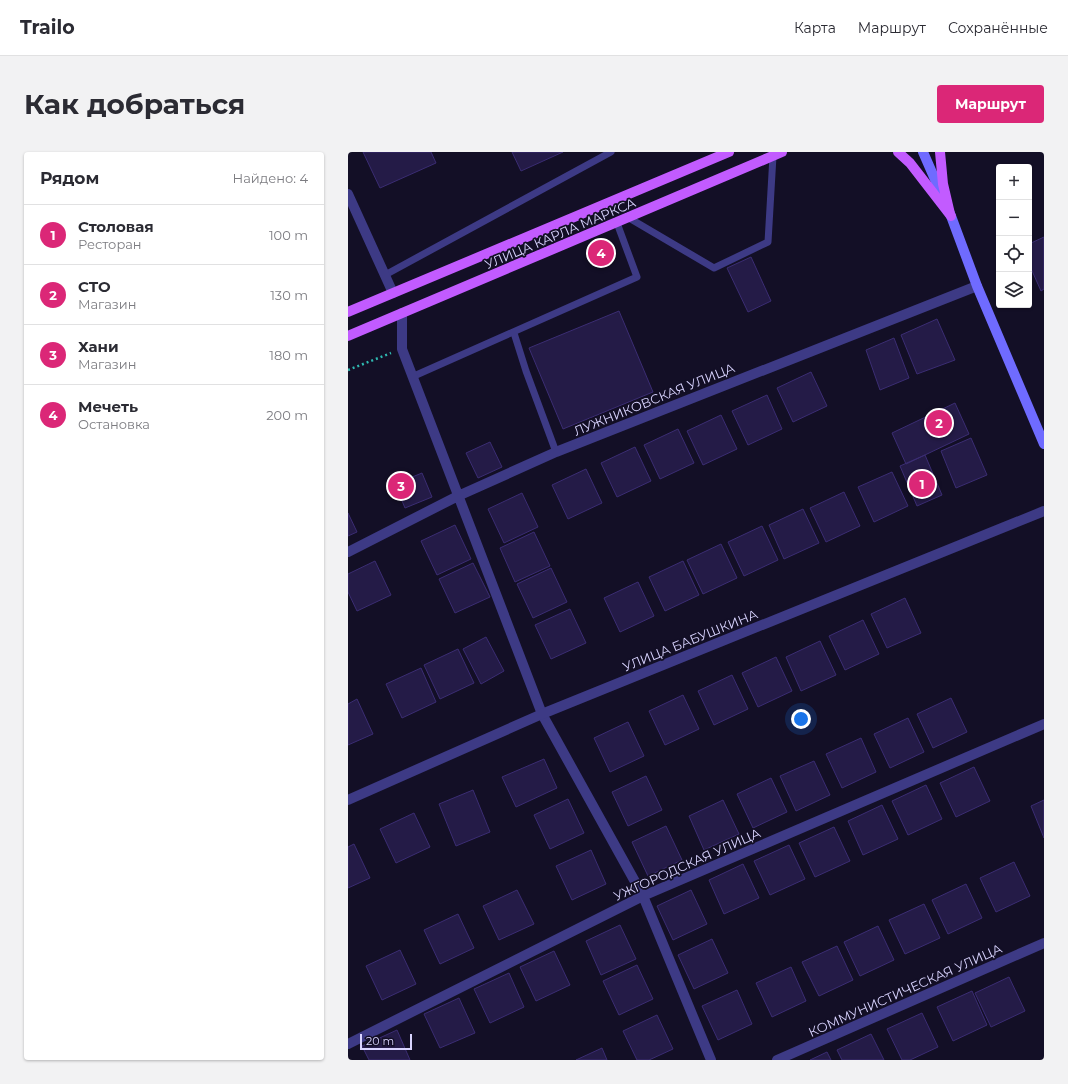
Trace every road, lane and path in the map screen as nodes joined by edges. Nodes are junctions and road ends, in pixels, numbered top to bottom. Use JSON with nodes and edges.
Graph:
{"nodes":[{"id":1,"x":611,"y":152,"type":"edge"},
{"id":2,"x":728,"y":152,"type":"edge"},
{"id":3,"x":898,"y":152,"type":"edge"},
{"id":4,"x":923,"y":152,"type":"edge"},
{"id":5,"x":940,"y":152,"type":"edge"},
{"id":6,"x":778,"y":154,"type":"edge"},
{"id":7,"x":348,"y":194,"type":"edge"},
{"id":8,"x":951,"y":216,"type":"junction"},
{"id":9,"x":630,"y":218,"type":"junction"},
{"id":10,"x":617,"y":223,"type":"junction"},
{"id":11,"x":385,"y":275,"type":"junction"},
{"id":12,"x":977,"y":286,"type":"junction"},
{"id":13,"x":394,"y":293,"type":"junction"},
{"id":14,"x":348,"y":312,"type":"edge"},
{"id":15,"x":402,"y":313,"type":"junction"},
{"id":16,"x":514,"y":333,"type":"junction"},
{"id":17,"x":348,"y":336,"type":"edge"},
{"id":18,"x":402,"y":349,"type":"junction"},
{"id":19,"x":348,"y":370,"type":"edge"},
{"id":20,"x":414,"y":376,"type":"junction"},
{"id":21,"x":1044,"y":444,"type":"edge"},
{"id":22,"x":556,"y":452,"type":"junction"},
{"id":23,"x":458,"y":496,"type":"junction"},
{"id":24,"x":1044,"y":511,"type":"edge"},
{"id":25,"x":348,"y":552,"type":"edge"},
{"id":26,"x":542,"y":714,"type":"junction"},
{"id":27,"x":1044,"y":724,"type":"edge"},
{"id":28,"x":348,"y":800,"type":"edge"},
{"id":29,"x":643,"y":896,"type":"junction"},
{"id":30,"x":1044,"y":943,"type":"edge"},
{"id":31,"x":348,"y":1044,"type":"edge"},
{"id":32,"x":711,"y":1060,"type":"edge"},
{"id":33,"x":777,"y":1060,"type":"edge"}],
"edges":[{"from":1,"to":11,"type":"lane"},
{"from":2,"to":13,"type":"main road","name":"УЛИЦА КАРЛА МАРКСА"},
{"from":3,"to":8,"type":"main road"},
{"from":4,"to":8,"type":"main road"},
{"from":5,"to":8,"type":"main road"},
{"from":6,"to":9,"type":"main road","name":"УЛИЦА КАРЛА МАРКСА"},
{"from":6,"to":9,"type":"lane"},
{"from":7,"to":11,"type":"street"},
{"from":8,"to":12,"type":"main road"},
{"from":9,"to":10,"type":"main road","name":"УЛИЦА КАРЛА МАРКСА"},
{"from":10,"to":15,"type":"main road","name":"УЛИЦА КАРЛА МАРКСА"},
{"from":10,"to":16,"type":"lane"},
{"from":11,"to":13,"type":"street"},
{"from":12,"to":21,"type":"main road"},
{"from":12,"to":22,"type":"street","name":"ЛУЖНИКОВСКАЯ УЛИЦА"},
{"from":13,"to":14,"type":"main road","name":"УЛИЦА КАРЛА МАРКСА"},
{"from":15,"to":17,"type":"main road","name":"УЛИЦА КАРЛА МАРКСА"},
{"from":15,"to":18,"type":"street"},
{"from":16,"to":20,"type":"lane"},
{"from":16,"to":22,"type":"lane"},
{"from":18,"to":19,"type":"path"},
{"from":18,"to":20,"type":"street"},
{"from":20,"to":23,"type":"street"},
{"from":22,"to":23,"type":"street","name":"ЛУЖНИКОВСКАЯ УЛИЦА"},
{"from":23,"to":25,"type":"street","name":"ЛУЖНИКОВСКАЯ УЛИЦА"},
{"from":23,"to":26,"type":"street"},
{"from":24,"to":26,"type":"street","name":"УЛИЦА БАБУШКИНА"},
{"from":26,"to":28,"type":"street","name":"УЛИЦА БАБУШКИНА"},
{"from":26,"to":29,"type":"street"},
{"from":27,"to":29,"type":"street","name":"УЖГОРОДСКАЯ УЛИЦА"},
{"from":29,"to":31,"type":"street","name":"УЖГОРОДСКАЯ УЛИЦА"},
{"from":29,"to":32,"type":"street"},
{"from":30,"to":33,"type":"street","name":"КОММУНИСТИЧЕСКАЯ УЛИЦА"}]}
